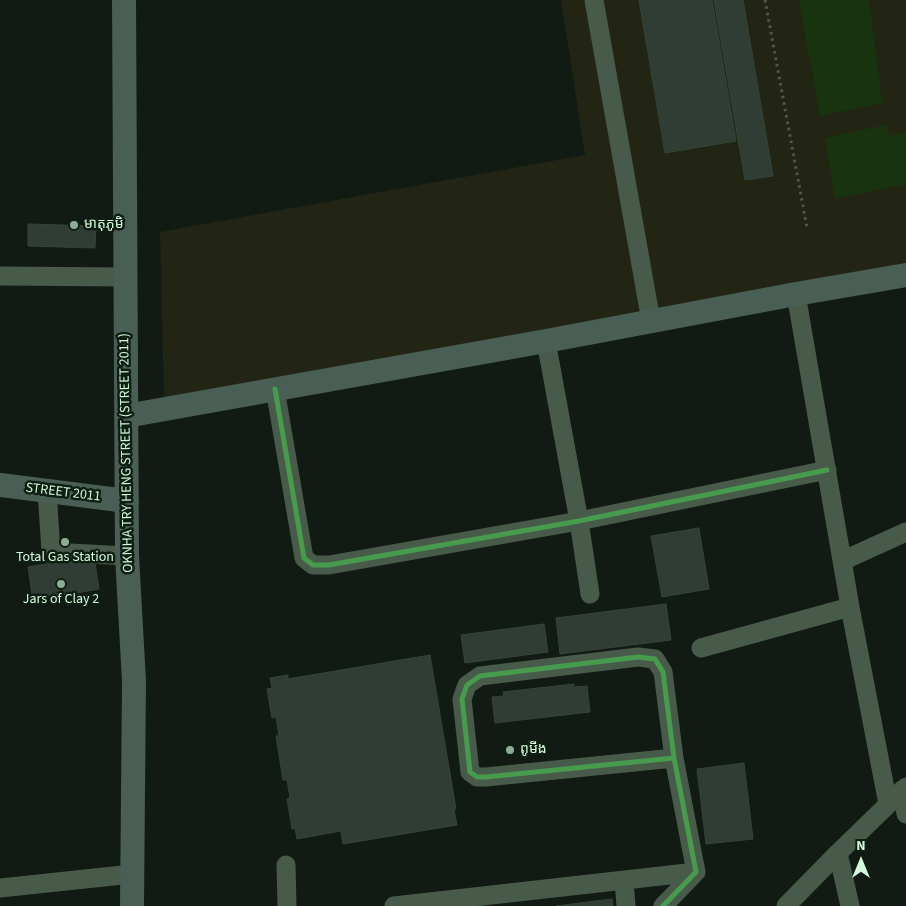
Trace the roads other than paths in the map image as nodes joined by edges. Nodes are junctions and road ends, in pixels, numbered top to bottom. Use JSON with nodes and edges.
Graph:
{"nodes":[{"id":1,"x":124,"y":0,"type":"edge"},
{"id":2,"x":594,"y":0,"type":"edge"},
{"id":3,"x":0,"y":276,"type":"edge"},
{"id":4,"x":906,"y":276,"type":"edge"},
{"id":5,"x":126,"y":277,"type":"junction"},
{"id":6,"x":796,"y":294,"type":"junction"},
{"id":7,"x":651,"y":321,"type":"junction"},
{"id":8,"x":546,"y":341,"type":"junction"},
{"id":9,"x":274,"y":389,"type":"junction"},
{"id":10,"x":126,"y":416,"type":"junction"},
{"id":11,"x":827,"y":470,"type":"junction"},
{"id":12,"x":0,"y":485,"type":"edge"},
{"id":13,"x":47,"y":491,"type":"junction"},
{"id":14,"x":127,"y":501,"type":"junction"},
{"id":15,"x":579,"y":521,"type":"junction"},
{"id":16,"x":906,"y":532,"type":"edge"},
{"id":17,"x":127,"y":556,"type":"junction"},
{"id":18,"x":842,"y":561,"type":"junction"},
{"id":19,"x":590,"y":594,"type":"dead end"},
{"id":20,"x":850,"y":607,"type":"junction"},
{"id":21,"x":701,"y":648,"type":"dead end"},
{"id":22,"x":674,"y":758,"type":"junction"},
{"id":23,"x":904,"y":789,"type":"edge"},
{"id":24,"x":888,"y":804,"type":"junction"},
{"id":25,"x":906,"y":814,"type":"edge"},
{"id":26,"x":838,"y":853,"type":"junction"},
{"id":27,"x":286,"y":865,"type":"dead end"},
{"id":28,"x":696,"y":872,"type":"junction"},
{"id":29,"x":132,"y":874,"type":"junction"},
{"id":30,"x":624,"y":880,"type":"junction"},
{"id":31,"x":0,"y":888,"type":"edge"},
{"id":32,"x":132,"y":906,"type":"edge"},
{"id":33,"x":287,"y":906,"type":"edge"},
{"id":34,"x":394,"y":906,"type":"edge"},
{"id":35,"x":626,"y":906,"type":"edge"},
{"id":36,"x":663,"y":906,"type":"edge"},
{"id":37,"x":786,"y":906,"type":"edge"},
{"id":38,"x":850,"y":906,"type":"edge"}],
"edges":[{"from":1,"to":5,"type":"main road","name":"OKNHA TRY HENG STREET (STREET 2011)"},
{"from":2,"to":7,"type":"street"},
{"from":3,"to":5,"type":"street"},
{"from":4,"to":6,"type":"main road"},
{"from":5,"to":10,"type":"main road","name":"OKNHA TRY HENG STREET (STREET 2011)"},
{"from":6,"to":7,"type":"main road"},
{"from":6,"to":11,"type":"street"},
{"from":7,"to":8,"type":"main road"},
{"from":8,"to":9,"type":"main road"},
{"from":8,"to":15,"type":"street"},
{"from":9,"to":10,"type":"main road"},
{"from":9,"to":15,"type":"street"},
{"from":10,"to":14,"type":"main road","name":"OKNHA TRY HENG STREET (STREET 2011)"},
{"from":11,"to":15,"type":"street"},
{"from":11,"to":18,"type":"street"},
{"from":12,"to":13,"type":"main road","name":"STREET 2011"},
{"from":13,"to":14,"type":"main road","name":"STREET 2011"},
{"from":13,"to":17,"type":"street"},
{"from":14,"to":17,"type":"main road","name":"OKNHA TRY HENG STREET (STREET 2011)"},
{"from":15,"to":19,"type":"street"},
{"from":16,"to":18,"type":"street"},
{"from":17,"to":29,"type":"main road","name":"OKNHA TRY HENG STREET (STREET 2011)"},
{"from":18,"to":20,"type":"street"},
{"from":20,"to":21,"type":"street"},
{"from":20,"to":24,"type":"street"},
{"from":22,"to":22,"type":"street"},
{"from":22,"to":28,"type":"street"},
{"from":23,"to":24,"type":"street"},
{"from":23,"to":25,"type":"street"},
{"from":24,"to":26,"type":"street"},
{"from":26,"to":37,"type":"street"},
{"from":26,"to":38,"type":"street"},
{"from":27,"to":33,"type":"street"},
{"from":28,"to":30,"type":"street"},
{"from":28,"to":36,"type":"street"},
{"from":29,"to":31,"type":"street"},
{"from":29,"to":32,"type":"main road","name":"OKNHA TRY HENG STREET (STREET 2011)"},
{"from":30,"to":34,"type":"street"},
{"from":30,"to":35,"type":"street"}]}
